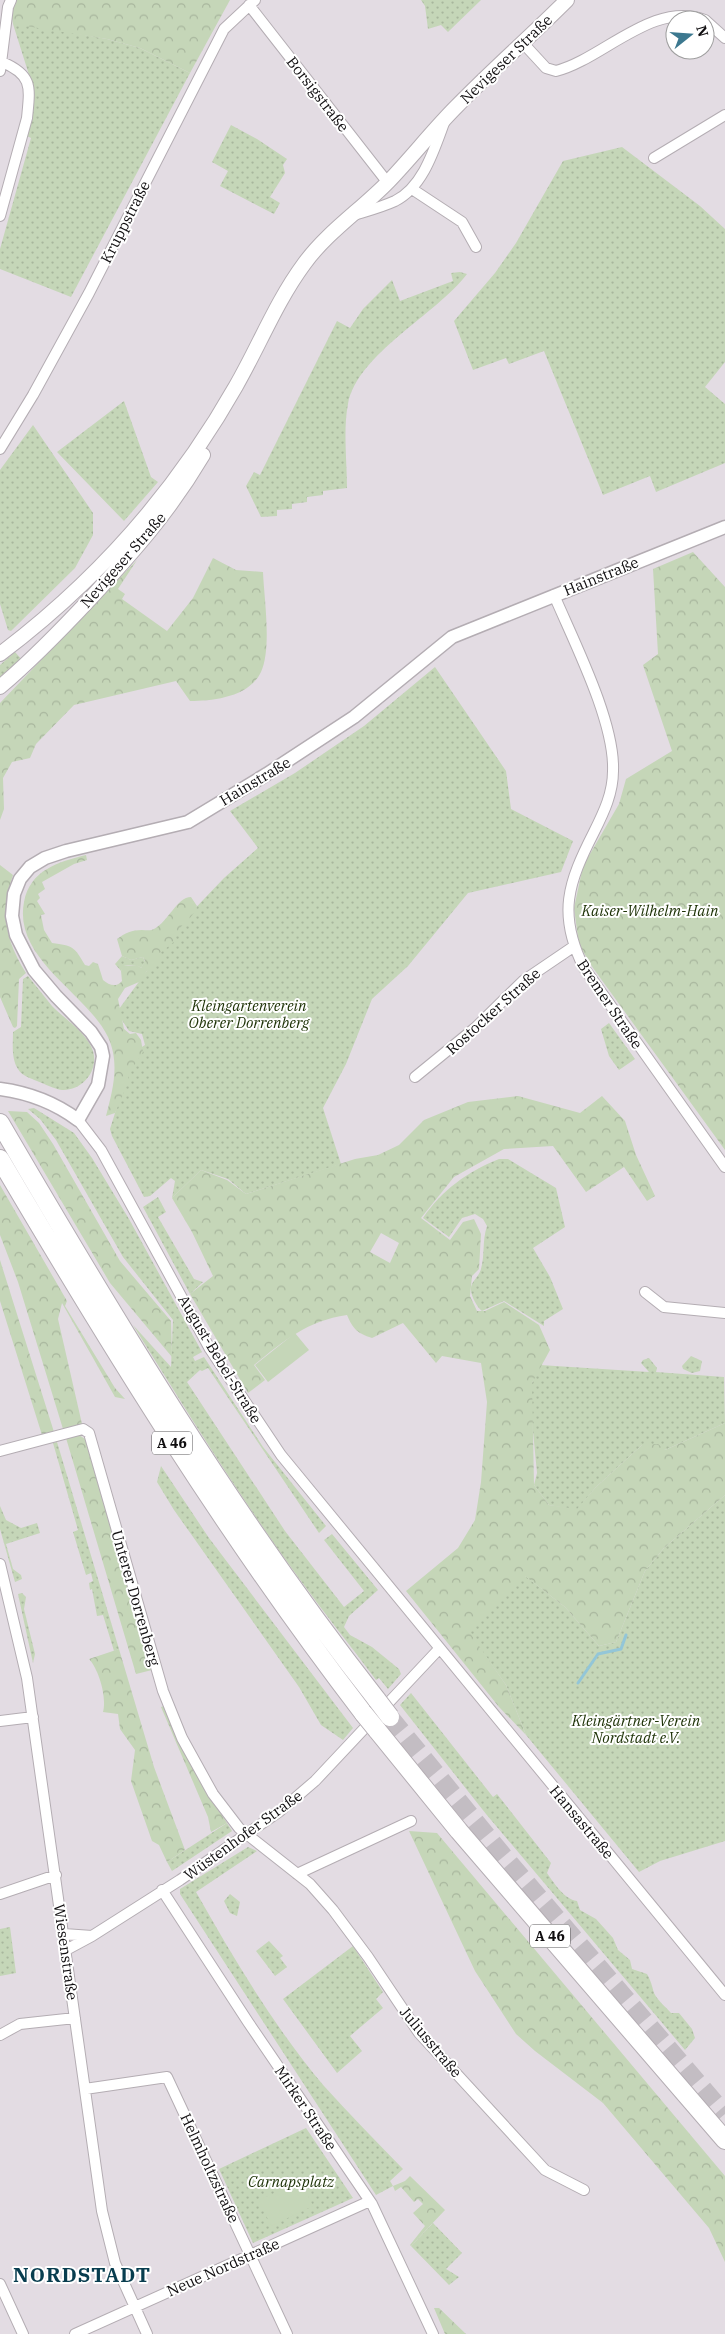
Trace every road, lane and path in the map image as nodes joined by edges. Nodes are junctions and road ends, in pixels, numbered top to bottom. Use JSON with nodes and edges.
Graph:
{"nodes":[{"id":1,"x":11,"y":0,"type":"edge"},
{"id":2,"x":567,"y":0,"type":"edge"},
{"id":3,"x":252,"y":3,"type":"edge"},
{"id":4,"x":665,"y":17,"type":"edge"},
{"id":5,"x":715,"y":28,"type":"edge"},
{"id":6,"x":725,"y":37,"type":"edge"},
{"id":7,"x":522,"y":42,"type":"junction"},
{"id":8,"x":1,"y":66,"type":"edge"},
{"id":9,"x":725,"y":115,"type":"edge"},
{"id":10,"x":445,"y":119,"type":"junction"},
{"id":11,"x":654,"y":158,"type":"dead end"},
{"id":12,"x":388,"y":183,"type":"junction"},
{"id":13,"x":412,"y":189,"type":"junction"},
{"id":14,"x":0,"y":216,"type":"edge"},
{"id":15,"x":348,"y":218,"type":"junction"},
{"id":16,"x":476,"y":247,"type":"dead end"},
{"id":17,"x":0,"y":449,"type":"edge"},
{"id":18,"x":725,"y":527,"type":"edge"},
{"id":19,"x":132,"y":543,"type":"junction"},
{"id":20,"x":554,"y":595,"type":"junction"},
{"id":21,"x":0,"y":654,"type":"edge"},
{"id":22,"x":0,"y":687,"type":"edge"},
{"id":23,"x":573,"y":947,"type":"junction"},
{"id":24,"x":416,"y":1078,"type":"dead end"},
{"id":25,"x":0,"y":1089,"type":"edge"},
{"id":26,"x":78,"y":1120,"type":"junction"},
{"id":27,"x":0,"y":1123,"type":"edge"},
{"id":28,"x":0,"y":1159,"type":"edge"},
{"id":29,"x":725,"y":1167,"type":"edge"},
{"id":30,"x":646,"y":1292,"type":"dead end"},
{"id":31,"x":725,"y":1313,"type":"edge"},
{"id":32,"x":0,"y":1450,"type":"edge"},
{"id":33,"x":0,"y":1564,"type":"edge"},
{"id":34,"x":439,"y":1649,"type":"junction"},
{"id":35,"x":33,"y":1717,"type":"junction"},
{"id":36,"x":390,"y":1717,"type":"tunnel mouth"},
{"id":37,"x":0,"y":1722,"type":"edge"},
{"id":38,"x":411,"y":1821,"type":"dead end"},
{"id":39,"x":248,"y":1833,"type":"junction"},
{"id":40,"x":297,"y":1874,"type":"junction"},
{"id":41,"x":56,"y":1875,"type":"junction"},
{"id":42,"x":162,"y":1890,"type":"junction"},
{"id":43,"x":0,"y":1894,"type":"edge"},
{"id":44,"x":64,"y":1934,"type":"junction"},
{"id":45,"x":92,"y":1936,"type":"junction"},
{"id":46,"x":66,"y":1950,"type":"junction"},
{"id":47,"x":725,"y":1995,"type":"edge"},
{"id":48,"x":75,"y":2018,"type":"junction"},
{"id":49,"x":0,"y":2034,"type":"edge"},
{"id":50,"x":85,"y":2089,"type":"junction"},
{"id":51,"x":725,"y":2140,"type":"edge"},
{"id":52,"x":584,"y":2190,"type":"dead end"},
{"id":53,"x":370,"y":2201,"type":"junction"},
{"id":54,"x":250,"y":2255,"type":"junction"},
{"id":55,"x":0,"y":2284,"type":"edge"},
{"id":56,"x":135,"y":2307,"type":"junction"},
{"id":57,"x":23,"y":2334,"type":"edge"},
{"id":58,"x":75,"y":2334,"type":"edge"},
{"id":59,"x":147,"y":2334,"type":"edge"},
{"id":60,"x":287,"y":2334,"type":"edge"},
{"id":61,"x":433,"y":2334,"type":"edge"}],
"edges":[{"from":1,"to":8,"type":"street"},
{"from":2,"to":7,"type":"main road","name":"Nevigeser Straße"},
{"from":3,"to":12,"type":"street","name":"Borsigstraße"},
{"from":3,"to":17,"type":"street","name":"Kruppstraße"},
{"from":4,"to":7,"type":"street"},
{"from":5,"to":6,"type":"street"},
{"from":7,"to":10,"type":"main road","name":"Nevigeser Straße"},
{"from":8,"to":14,"type":"street"},
{"from":9,"to":11,"type":"street"},
{"from":10,"to":12,"type":"main road","name":"Nevigeser Straße"},
{"from":10,"to":13,"type":"street","name":"Nevigeser Straße"},
{"from":12,"to":15,"type":"main road","name":"Nevigeser Straße"},
{"from":13,"to":15,"type":"street","name":"Nevigeser Straße"},
{"from":13,"to":16,"type":"street"},
{"from":15,"to":19,"type":"main road","name":"Nevigeser Straße"},
{"from":18,"to":20,"type":"street","name":"Hainstraße"},
{"from":19,"to":21,"type":"main road","name":"Nevigeser Straße"},
{"from":19,"to":22,"type":"main road","name":"Nevigeser Straße"},
{"from":20,"to":23,"type":"street","name":"Bremer Straße"},
{"from":20,"to":26,"type":"street","name":"Hainstraße"},
{"from":23,"to":24,"type":"street","name":"Rostocker Straße"},
{"from":23,"to":29,"type":"street","name":"Bremer Straße"},
{"from":25,"to":26,"type":"street","name":"August-Bebel-Straße"},
{"from":26,"to":34,"type":"street","name":"August-Bebel-Straße"},
{"from":27,"to":36,"type":"highway","number":"A 46","bridge":true},
{"from":28,"to":51,"type":"highway","number":"A 46","bridge":true},
{"from":30,"to":31,"type":"street"},
{"from":32,"to":39,"type":"street","name":"Unterer Dorrenberg"},
{"from":33,"to":35,"type":"street","name":"Wiesenstraße"},
{"from":34,"to":39,"type":"street","name":"Wüstenhofer Straße"},
{"from":34,"to":47,"type":"street","name":"Hansastraße"},
{"from":35,"to":37,"type":"street"},
{"from":35,"to":41,"type":"street","name":"Wiesenstraße"},
{"from":38,"to":40,"type":"street"},
{"from":39,"to":40,"type":"street","name":"Juliusstraße"},
{"from":39,"to":42,"type":"street","name":"Wüstenhofer Straße"},
{"from":40,"to":52,"type":"street","name":"Juliusstraße"},
{"from":41,"to":43,"type":"street"},
{"from":41,"to":44,"type":"street","name":"Wiesenstraße"},
{"from":42,"to":45,"type":"street","name":"Wüstenhofer Straße"},
{"from":42,"to":53,"type":"street","name":"Mirker Straße"},
{"from":44,"to":45,"type":"street"},
{"from":44,"to":46,"type":"street","name":"Wiesenstraße"},
{"from":45,"to":46,"type":"street","name":"Wüstenhofer Straße"},
{"from":46,"to":48,"type":"street","name":"Wiesenstraße"},
{"from":48,"to":49,"type":"street"},
{"from":48,"to":50,"type":"street","name":"Wiesenstraße"},
{"from":50,"to":54,"type":"street","name":"Helmholtzstraße"},
{"from":50,"to":56,"type":"street","name":"Wiesenstraße"},
{"from":53,"to":54,"type":"street","name":"Neue Nordstraße"},
{"from":53,"to":61,"type":"street","name":"Mirker Straße"},
{"from":54,"to":56,"type":"street","name":"Neue Nordstraße"},
{"from":54,"to":60,"type":"street","name":"Helmholtzstraße"},
{"from":55,"to":57,"type":"street"},
{"from":56,"to":58,"type":"street","name":"Neue Nordstraße"},
{"from":56,"to":59,"type":"street","name":"Wiesenstraße"}]}
